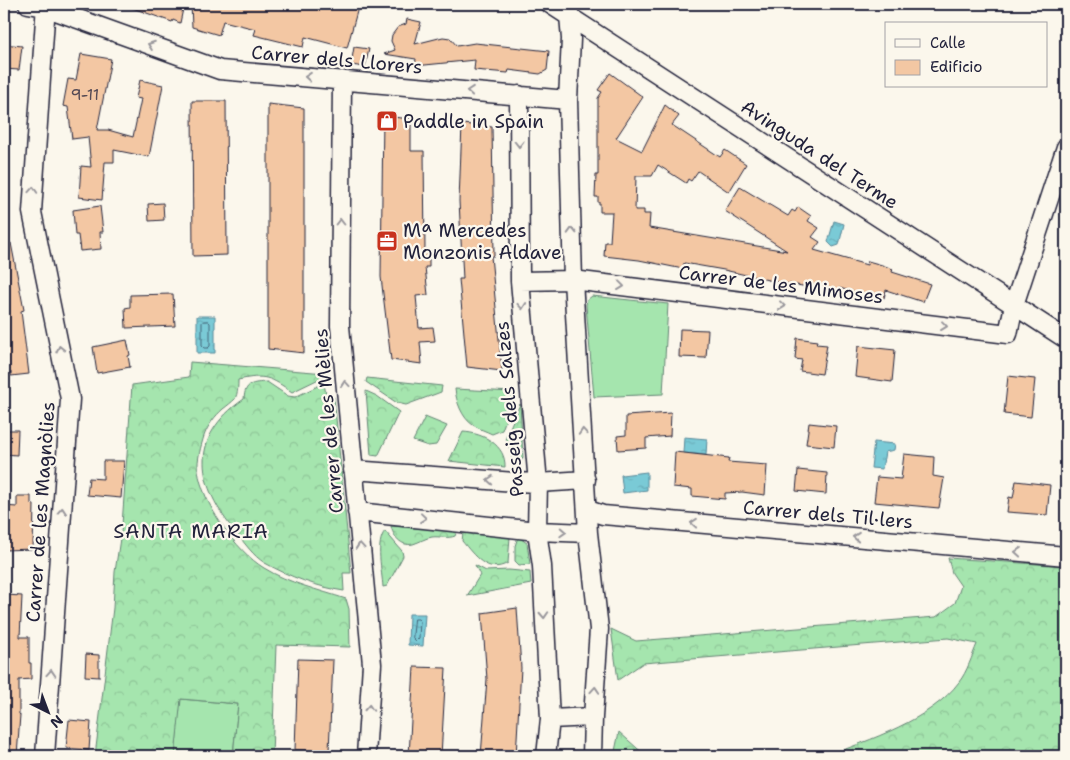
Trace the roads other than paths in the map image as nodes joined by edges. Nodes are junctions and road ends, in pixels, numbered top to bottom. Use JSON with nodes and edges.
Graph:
{"nodes":[{"id":1,"x":550,"y":4,"type":"edge"},
{"id":2,"x":40,"y":5,"type":"edge"},
{"id":3,"x":568,"y":10,"type":"edge"},
{"id":4,"x":342,"y":80,"type":"junction"},
{"id":5,"x":519,"y":95,"type":"junction"},
{"id":6,"x":568,"y":100,"type":"junction"},
{"id":7,"x":1066,"y":148,"type":"edge"},
{"id":8,"x":573,"y":280,"type":"junction"},
{"id":9,"x":520,"y":281,"type":"junction"},
{"id":10,"x":1014,"y":305,"type":"junction"},
{"id":11,"x":1066,"y":339,"type":"edge"},
{"id":12,"x":353,"y":470,"type":"junction"},
{"id":13,"x":586,"y":480,"type":"junction"},
{"id":14,"x":538,"y":483,"type":"junction"},
{"id":15,"x":588,"y":510,"type":"junction"},
{"id":16,"x":357,"y":512,"type":"junction"},
{"id":17,"x":538,"y":530,"type":"junction"},
{"id":18,"x":588,"y":533,"type":"junction"},
{"id":19,"x":1066,"y":556,"type":"edge"},
{"id":20,"x":593,"y":717,"type":"junction"},
{"id":21,"x":550,"y":719,"type":"junction"},
{"id":22,"x":45,"y":756,"type":"edge"},
{"id":23,"x":366,"y":756,"type":"edge"},
{"id":24,"x":546,"y":756,"type":"edge"},
{"id":25,"x":592,"y":756,"type":"edge"}],
"edges":[{"from":1,"to":3,"type":"street","name":"Avinguda del Terme"},
{"from":4,"to":2,"type":"street","name":"Carrer dels Llorers","one_way":true},
{"from":22,"to":2,"type":"street","name":"Carrer de les Magnòlies","one_way":true},
{"from":3,"to":6,"type":"street"},
{"from":3,"to":10,"type":"street","name":"Avinguda del Terme"},
{"from":5,"to":4,"type":"street","name":"Carrer dels Llorers","one_way":true},
{"from":12,"to":4,"type":"street","name":"Carrer de les Mèlies","one_way":true},
{"from":5,"to":6,"type":"street","name":"Carrer dels Llorers"},
{"from":5,"to":9,"type":"street","name":"Passeig dels Salzes","one_way":true},
{"from":8,"to":6,"type":"street","one_way":true},
{"from":7,"to":10,"type":"street"},
{"from":8,"to":9,"type":"street","name":"Carrer de les Mimoses"},
{"from":8,"to":10,"type":"street","name":"Carrer de les Mimoses","one_way":true},
{"from":13,"to":8,"type":"street","one_way":true},
{"from":9,"to":14,"type":"street","name":"Passeig dels Salzes","one_way":true},
{"from":10,"to":11,"type":"street","name":"Avinguda del Terme"},
{"from":14,"to":12,"type":"street","one_way":true},
{"from":12,"to":16,"type":"street","name":"Carrer de les Mèlies"},
{"from":13,"to":14,"type":"street"},
{"from":13,"to":15,"type":"street"},
{"from":14,"to":17,"type":"street","name":"Passeig dels Salzes"},
{"from":15,"to":18,"type":"street"},
{"from":19,"to":15,"type":"street","name":"Carrer dels Til·lers","one_way":true},
{"from":16,"to":17,"type":"street","one_way":true},
{"from":23,"to":16,"type":"street","name":"Carrer de les Mèlies","one_way":true},
{"from":17,"to":18,"type":"street","one_way":true},
{"from":17,"to":21,"type":"street","name":"Passeig dels Salzes","one_way":true},
{"from":20,"to":18,"type":"street","one_way":true},
{"from":20,"to":21,"type":"street"},
{"from":20,"to":25,"type":"street"},
{"from":21,"to":24,"type":"street","name":"Passeig dels Salzes"}]}
